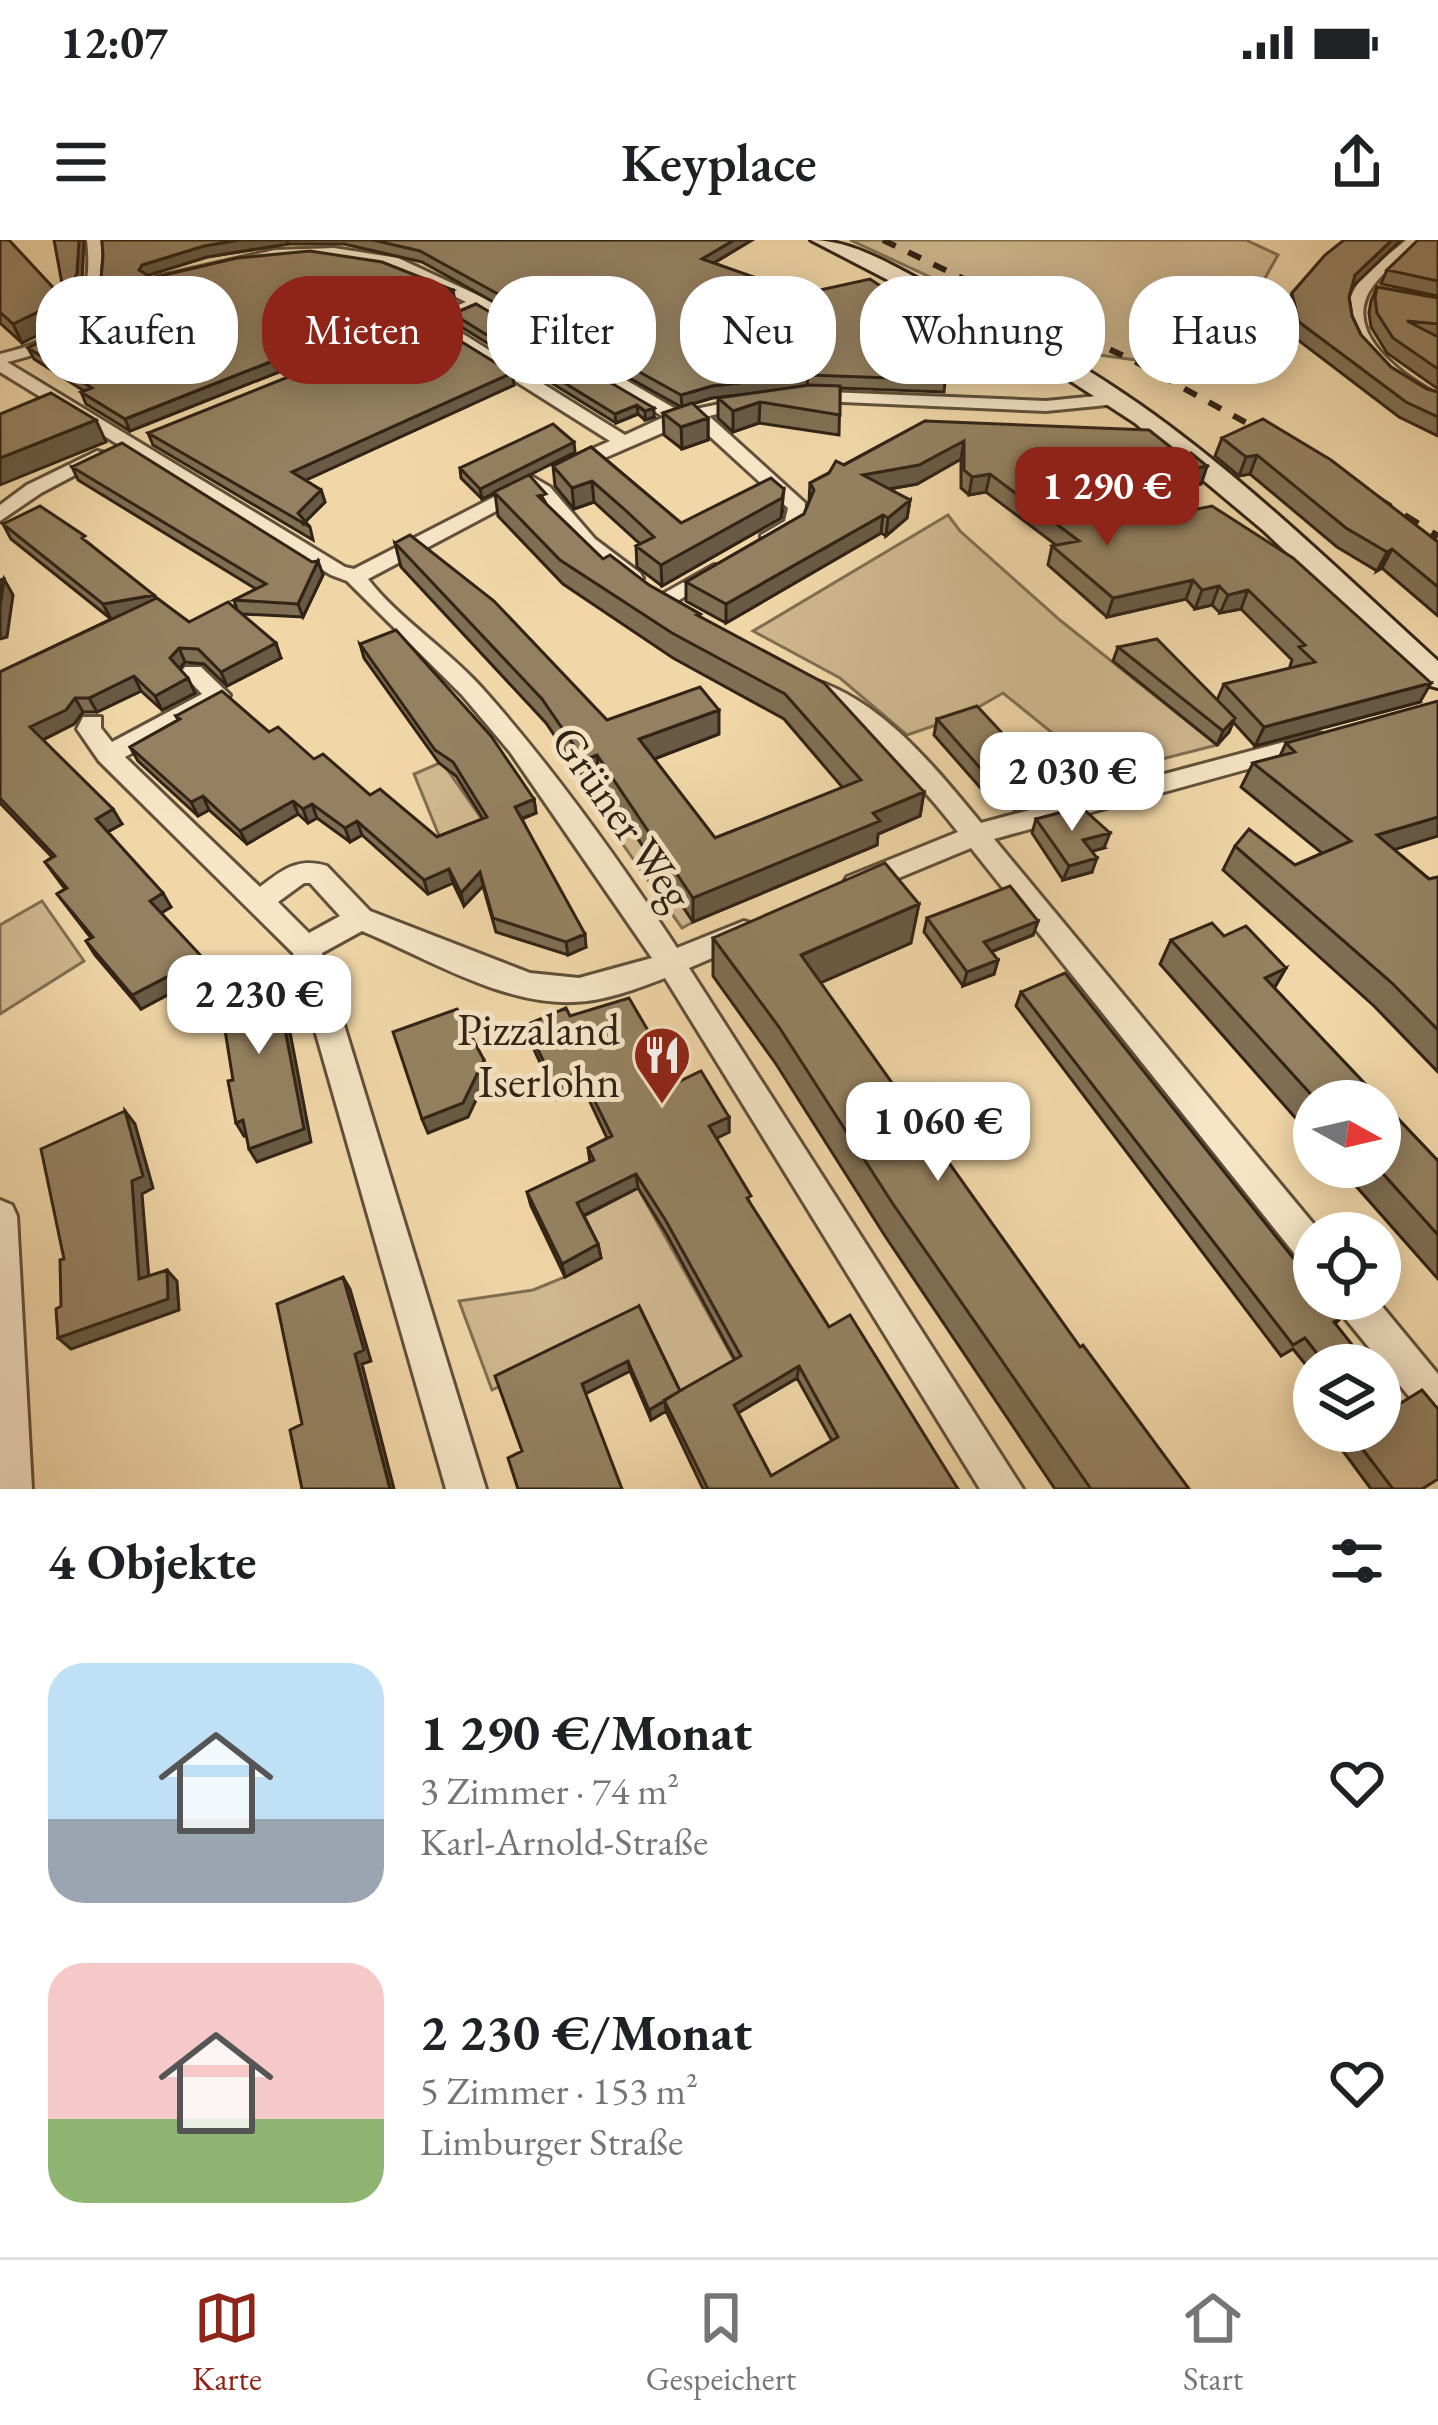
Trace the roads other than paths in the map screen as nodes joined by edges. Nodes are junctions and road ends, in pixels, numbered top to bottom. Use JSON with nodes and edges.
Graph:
{"nodes":[{"id":1,"x":94,"y":240,"type":"edge"},
{"id":2,"x":821,"y":240,"type":"edge"},
{"id":3,"x":1415,"y":240,"type":"edge"},
{"id":4,"x":171,"y":276,"type":"edge"},
{"id":5,"x":1362,"y":290,"type":"junction"},
{"id":6,"x":1381,"y":294,"type":"edge"},
{"id":7,"x":480,"y":302,"type":"junction"},
{"id":8,"x":463,"y":309,"type":"edge"},
{"id":9,"x":463,"y":341,"type":"edge"},
{"id":10,"x":0,"y":362,"type":"edge"},
{"id":11,"x":1117,"y":399,"type":"junction"},
{"id":12,"x":1438,"y":402,"type":"edge"},
{"id":13,"x":686,"y":415,"type":"junction"},
{"id":14,"x":151,"y":434,"type":"edge"},
{"id":15,"x":621,"y":440,"type":"junction"},
{"id":16,"x":131,"y":442,"type":"junction"},
{"id":17,"x":533,"y":483,"type":"junction"},
{"id":18,"x":0,"y":515,"type":"edge"},
{"id":19,"x":356,"y":577,"type":"junction"},
{"id":20,"x":662,"y":601,"type":"junction"},
{"id":21,"x":689,"y":616,"type":"edge"},
{"id":22,"x":193,"y":672,"type":"dead end"},
{"id":23,"x":790,"y":674,"type":"edge"},
{"id":24,"x":1438,"y":678,"type":"edge"},
{"id":25,"x":92,"y":723,"type":"dead end"},
{"id":26,"x":1348,"y":734,"type":"edge"},
{"id":27,"x":108,"y":754,"type":"junction"},
{"id":28,"x":973,"y":834,"type":"junction"},
{"id":29,"x":822,"y":899,"type":"edge"},
{"id":30,"x":260,"y":901,"type":"junction"},
{"id":31,"x":778,"y":917,"type":"edge"},
{"id":32,"x":360,"y":919,"type":"junction"},
{"id":33,"x":306,"y":948,"type":"junction"},
{"id":34,"x":671,"y":963,"type":"junction"},
{"id":35,"x":0,"y":1216,"type":"edge"},
{"id":36,"x":1293,"y":1225,"type":"edge"},
{"id":37,"x":1370,"y":1320,"type":"edge"},
{"id":38,"x":1438,"y":1403,"type":"edge"},
{"id":39,"x":12,"y":1489,"type":"edge"},
{"id":40,"x":466,"y":1489,"type":"edge"},
{"id":41,"x":1003,"y":1489,"type":"edge"}],
"edges":[{"from":1,"to":10,"type":"street"},
{"from":2,"to":11,"type":"main road"},
{"from":3,"to":5,"type":"street"},
{"from":4,"to":7,"type":"street"},
{"from":5,"to":6,"type":"street"},
{"from":5,"to":12,"type":"street"},
{"from":7,"to":8,"type":"street"},
{"from":7,"to":13,"type":"street"},
{"from":9,"to":15,"type":"street"},
{"from":10,"to":16,"type":"street","name":"Grüner Weg"},
{"from":11,"to":13,"type":"street"},
{"from":11,"to":24,"type":"main road"},
{"from":13,"to":15,"type":"street"},
{"from":13,"to":20,"type":"street"},
{"from":14,"to":16,"type":"street"},
{"from":15,"to":17,"type":"street"},
{"from":16,"to":18,"type":"street"},
{"from":16,"to":19,"type":"street","name":"Grüner Weg"},
{"from":17,"to":19,"type":"street"},
{"from":17,"to":20,"type":"street"},
{"from":19,"to":34,"type":"street","name":"Grüner Weg"},
{"from":20,"to":21,"type":"street"},
{"from":22,"to":27,"type":"street"},
{"from":23,"to":28,"type":"street"},
{"from":25,"to":27,"type":"street"},
{"from":26,"to":28,"type":"street"},
{"from":27,"to":30,"type":"street"},
{"from":28,"to":29,"type":"street"},
{"from":28,"to":36,"type":"street"},
{"from":30,"to":32,"type":"street"},
{"from":30,"to":33,"type":"street"},
{"from":31,"to":34,"type":"street"},
{"from":32,"to":33,"type":"street"},
{"from":32,"to":34,"type":"street"},
{"from":33,"to":40,"type":"street"},
{"from":34,"to":41,"type":"street","name":"Grüner Weg"},
{"from":35,"to":39,"type":"street"},
{"from":37,"to":38,"type":"street"}]}
